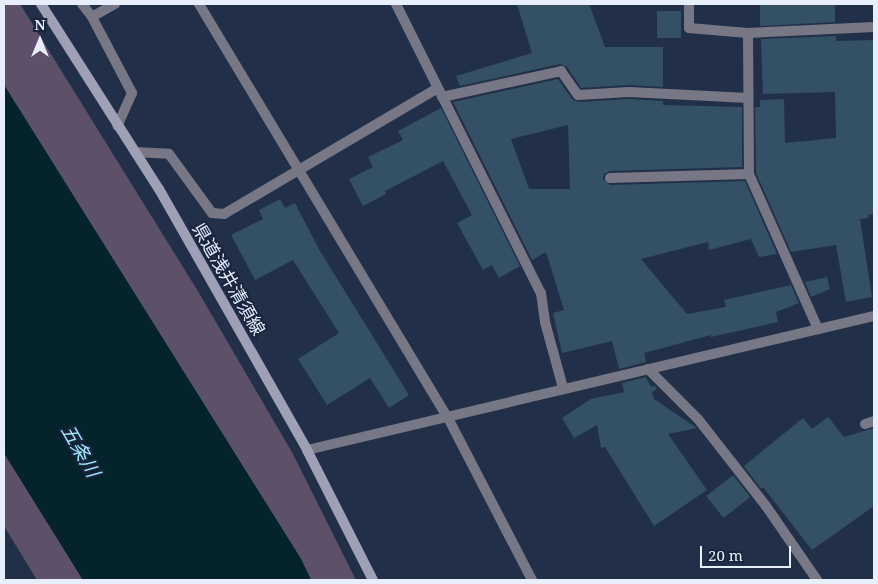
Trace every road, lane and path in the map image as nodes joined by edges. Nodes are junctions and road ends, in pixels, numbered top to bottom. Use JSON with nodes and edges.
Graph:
{"nodes":[{"id":1,"x":41,"y":4,"type":"edge"},
{"id":2,"x":82,"y":4,"type":"edge"},
{"id":3,"x":115,"y":4,"type":"edge"},
{"id":4,"x":199,"y":4,"type":"edge"},
{"id":5,"x":396,"y":4,"type":"edge"},
{"id":6,"x":689,"y":4,"type":"edge"},
{"id":7,"x":92,"y":17,"type":"junction"},
{"id":8,"x":874,"y":27,"type":"edge"},
{"id":9,"x":748,"y":33,"type":"junction"},
{"id":10,"x":440,"y":92,"type":"junction"},
{"id":11,"x":748,"y":98,"type":"junction"},
{"id":12,"x":117,"y":126,"type":"junction"},
{"id":13,"x":135,"y":152,"type":"junction"},
{"id":14,"x":299,"y":170,"type":"junction"},
{"id":15,"x":749,"y":174,"type":"junction"},
{"id":16,"x":610,"y":178,"type":"dead end"},
{"id":17,"x":874,"y":316,"type":"edge"},
{"id":18,"x":818,"y":329,"type":"junction"},
{"id":19,"x":648,"y":369,"type":"junction"},
{"id":20,"x":563,"y":388,"type":"junction"},
{"id":21,"x":447,"y":416,"type":"junction"},
{"id":22,"x":307,"y":450,"type":"junction"},
{"id":23,"x":373,"y":580,"type":"edge"},
{"id":24,"x":532,"y":580,"type":"edge"},
{"id":25,"x":817,"y":580,"type":"edge"}],
"edges":[{"from":1,"to":12,"type":"main road","name":"県道浅井清須線"},
{"from":2,"to":7,"type":"street"},
{"from":3,"to":7,"type":"street"},
{"from":4,"to":14,"type":"street"},
{"from":5,"to":10,"type":"street"},
{"from":6,"to":9,"type":"street"},
{"from":7,"to":12,"type":"street"},
{"from":8,"to":9,"type":"street"},
{"from":9,"to":11,"type":"street"},
{"from":10,"to":11,"type":"street"},
{"from":10,"to":14,"type":"street"},
{"from":10,"to":20,"type":"street"},
{"from":11,"to":15,"type":"street"},
{"from":12,"to":13,"type":"main road","name":"県道浅井清須線"},
{"from":13,"to":14,"type":"street"},
{"from":13,"to":22,"type":"main road","name":"県道浅井清須線"},
{"from":14,"to":21,"type":"street"},
{"from":15,"to":16,"type":"street"},
{"from":15,"to":18,"type":"street"},
{"from":17,"to":18,"type":"street"},
{"from":18,"to":19,"type":"street"},
{"from":19,"to":20,"type":"street"},
{"from":19,"to":25,"type":"street"},
{"from":20,"to":21,"type":"street"},
{"from":21,"to":22,"type":"street"},
{"from":21,"to":24,"type":"street"},
{"from":22,"to":23,"type":"main road","name":"県道浅井清須線"}]}
